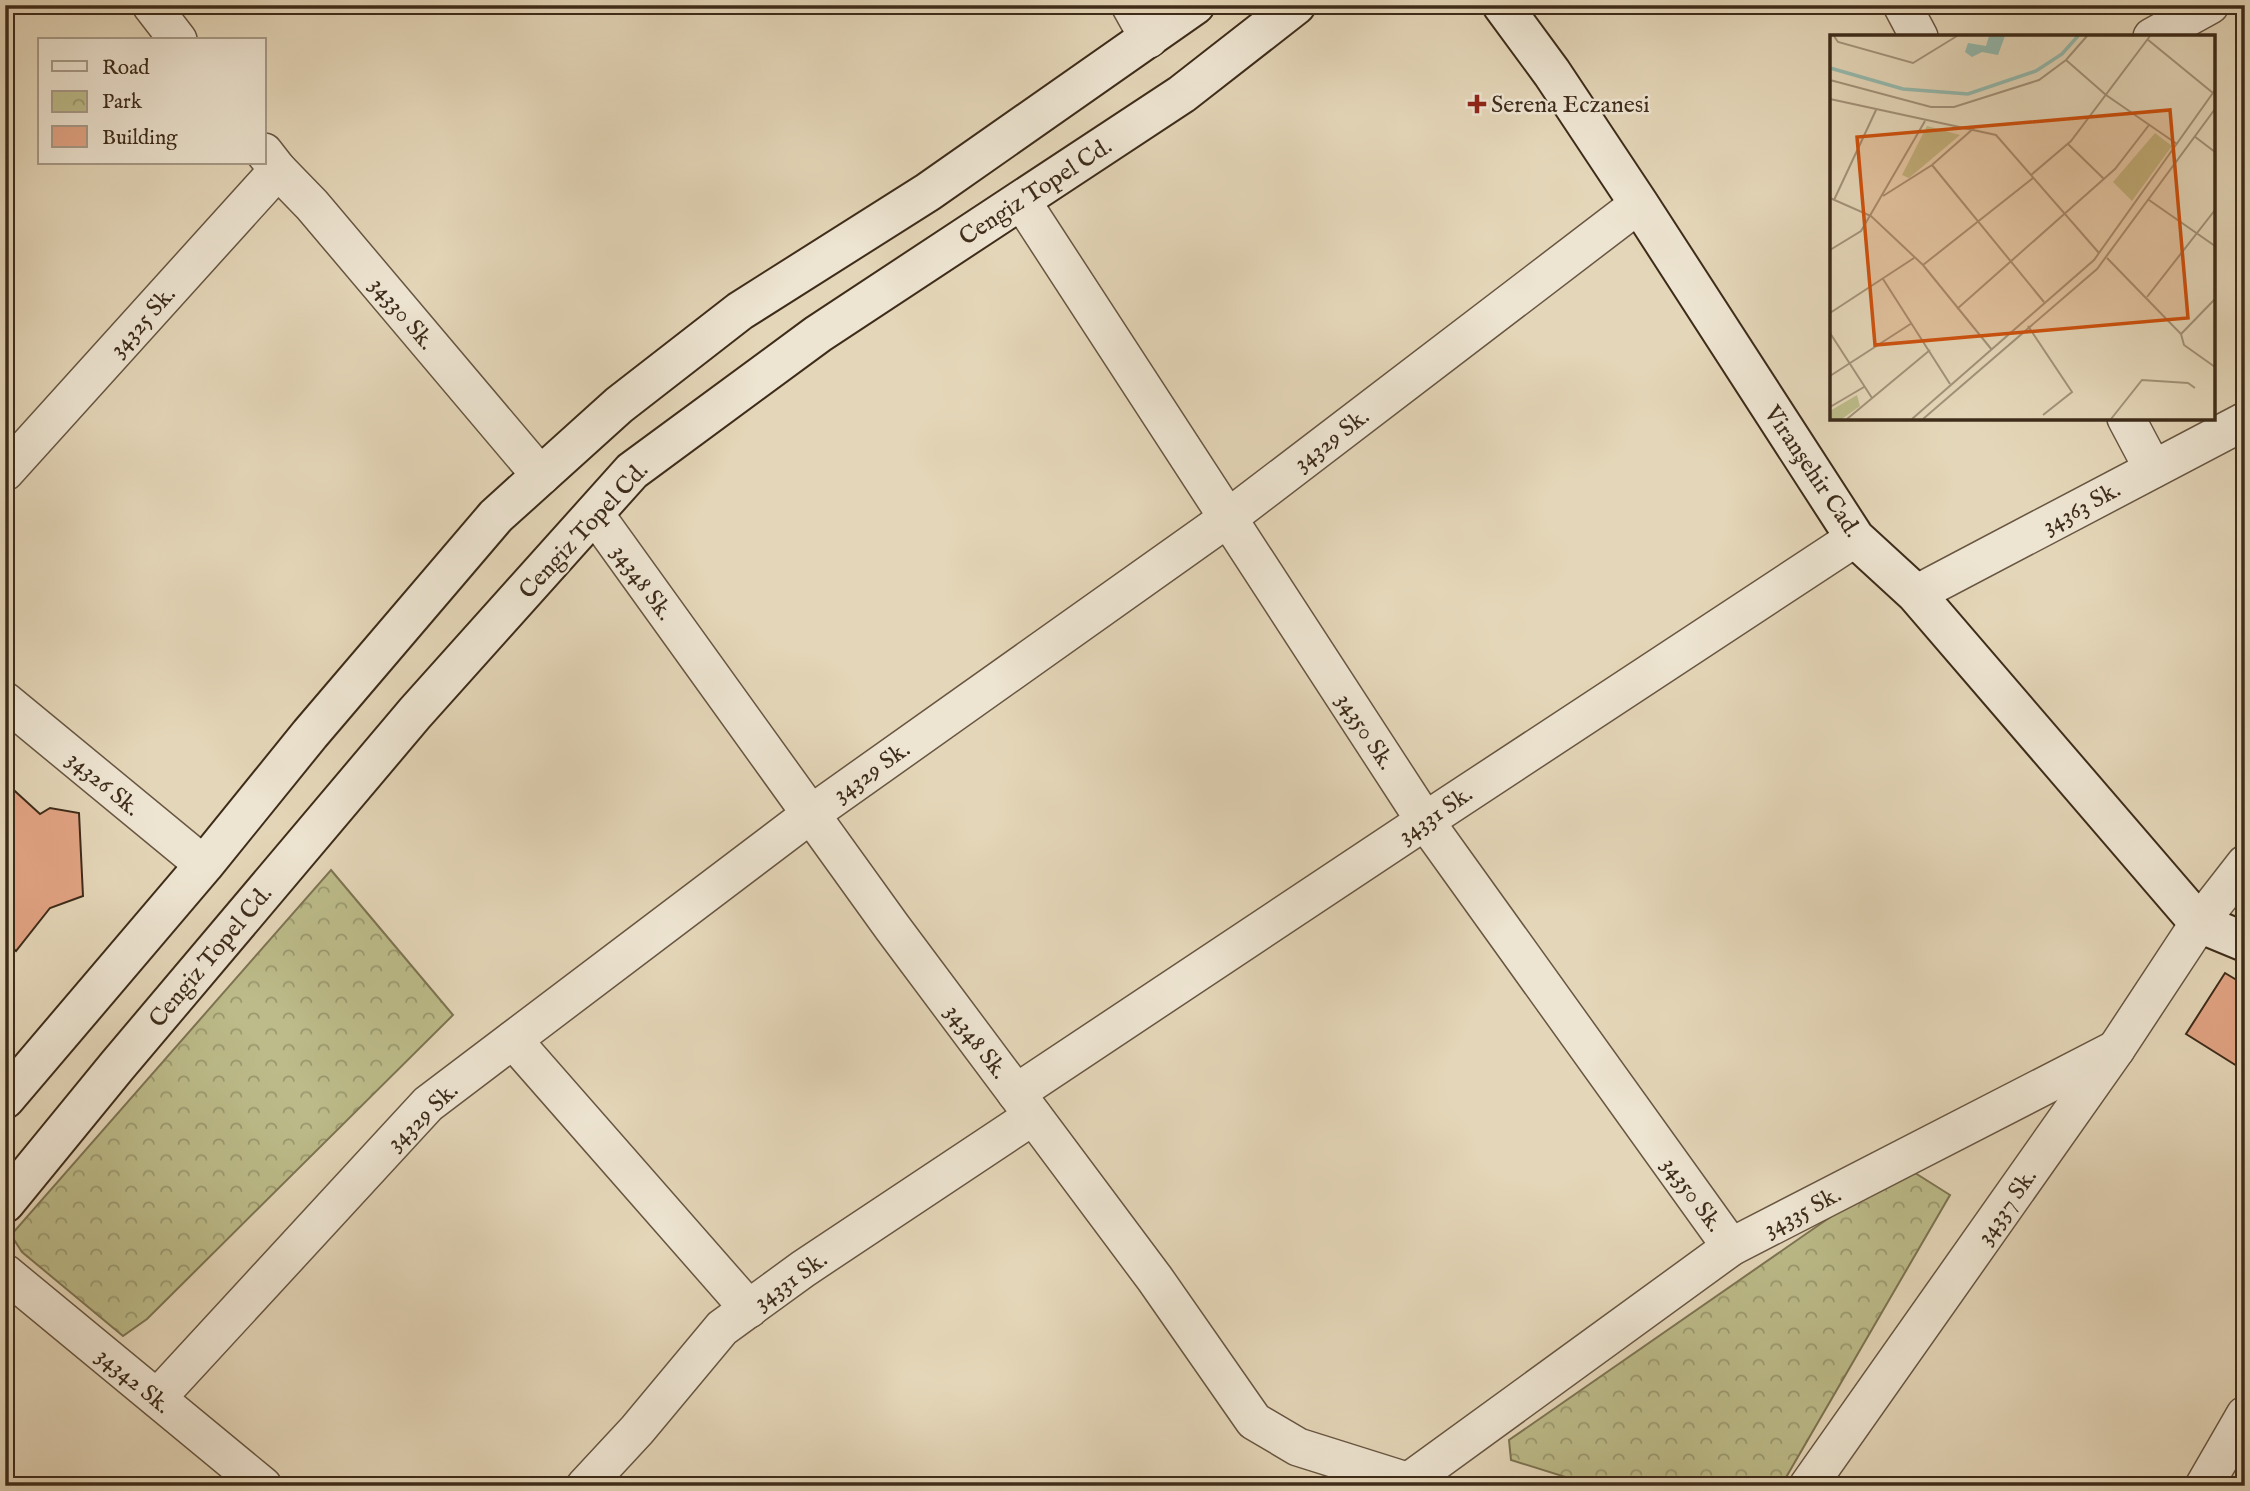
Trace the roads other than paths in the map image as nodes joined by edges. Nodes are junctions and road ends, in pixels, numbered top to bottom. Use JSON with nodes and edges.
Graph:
{"nodes":[{"id":1,"x":151,"y":5,"type":"edge"},
{"id":2,"x":1130,"y":5,"type":"edge"},
{"id":3,"x":1195,"y":5,"type":"edge"},
{"id":4,"x":1296,"y":5,"type":"edge"},
{"id":5,"x":1502,"y":5,"type":"edge"},
{"id":6,"x":1902,"y":5,"type":"edge"},
{"id":7,"x":2210,"y":5,"type":"edge"},
{"id":8,"x":1918,"y":35,"type":"edge"},
{"id":9,"x":2156,"y":35,"type":"edge"},
{"id":10,"x":176,"y":38,"type":"edge"},
{"id":11,"x":1149,"y":39,"type":"junction"},
{"id":12,"x":271,"y":161,"type":"edge"},
{"id":13,"x":1021,"y":201,"type":"junction"},
{"id":14,"x":1639,"y":204,"type":"junction"},
{"id":15,"x":2127,"y":420,"type":"edge"},
{"id":16,"x":2245,"y":421,"type":"edge"},
{"id":17,"x":2153,"y":469,"type":"junction"},
{"id":18,"x":5,"y":472,"type":"edge"},
{"id":19,"x":541,"y":476,"type":"junction"},
{"id":20,"x":594,"y":513,"type":"junction"},
{"id":21,"x":1228,"y":518,"type":"junction"},
{"id":22,"x":1854,"y":538,"type":"junction"},
{"id":23,"x":1916,"y":594,"type":"junction"},
{"id":24,"x":5,"y":701,"type":"edge"},
{"id":25,"x":811,"y":814,"type":"junction"},
{"id":26,"x":1425,"y":821,"type":"junction"},
{"id":27,"x":2245,"y":864,"type":"edge"},
{"id":28,"x":204,"y":865,"type":"junction"},
{"id":29,"x":2199,"y":923,"type":"junction"},
{"id":30,"x":2245,"y":942,"type":"edge"},
{"id":31,"x":513,"y":1040,"type":"junction"},
{"id":32,"x":2116,"y":1049,"type":"junction"},
{"id":33,"x":5,"y":1099,"type":"edge"},
{"id":34,"x":1025,"y":1105,"type":"junction"},
{"id":35,"x":5,"y":1203,"type":"edge"},
{"id":36,"x":1731,"y":1247,"type":"junction"},
{"id":37,"x":5,"y":1273,"type":"edge"},
{"id":38,"x":749,"y":1309,"type":"junction"},
{"id":39,"x":157,"y":1398,"type":"junction"},
{"id":40,"x":2245,"y":1415,"type":"edge"},
{"id":41,"x":1415,"y":1484,"type":"edge"},
{"id":42,"x":263,"y":1486,"type":"edge"},
{"id":43,"x":585,"y":1486,"type":"edge"},
{"id":44,"x":1808,"y":1486,"type":"edge"},
{"id":45,"x":2204,"y":1486,"type":"edge"}],
"edges":[{"from":1,"to":10,"type":"street"},
{"from":2,"to":11,"type":"street"},
{"from":3,"to":11,"type":"street"},
{"from":4,"to":13,"type":"street","name":"Cengiz Topel Cd."},
{"from":5,"to":14,"type":"street","name":"Viranşehir Cad."},
{"from":6,"to":8,"type":"street"},
{"from":7,"to":9,"type":"street"},
{"from":11,"to":19,"type":"street"},
{"from":12,"to":18,"type":"street","name":"34325 Sk."},
{"from":12,"to":19,"type":"street","name":"34330 Sk."},
{"from":13,"to":20,"type":"street","name":"Cengiz Topel Cd."},
{"from":13,"to":21,"type":"street","name":"34350 Sk."},
{"from":14,"to":21,"type":"street","name":"34329 Sk."},
{"from":14,"to":22,"type":"street","name":"Viranşehir Cad."},
{"from":15,"to":17,"type":"street"},
{"from":16,"to":17,"type":"street","name":"34363 Sk."},
{"from":17,"to":23,"type":"street","name":"34363 Sk."},
{"from":19,"to":28,"type":"street"},
{"from":20,"to":25,"type":"street","name":"34348 Sk."},
{"from":20,"to":35,"type":"street","name":"Cengiz Topel Cd."},
{"from":21,"to":25,"type":"street","name":"34329 Sk."},
{"from":21,"to":26,"type":"street","name":"34350 Sk."},
{"from":22,"to":23,"type":"street","name":"Viranşehir Cad."},
{"from":22,"to":26,"type":"street","name":"34331 Sk."},
{"from":23,"to":29,"type":"street","name":"Viranşehir Cad."},
{"from":24,"to":28,"type":"street","name":"34326 Sk."},
{"from":25,"to":31,"type":"street","name":"34329 Sk."},
{"from":25,"to":34,"type":"street","name":"34348 Sk."},
{"from":26,"to":34,"type":"street","name":"34331 Sk."},
{"from":26,"to":36,"type":"street","name":"34350 Sk."},
{"from":27,"to":29,"type":"street","name":"34337 Sk."},
{"from":28,"to":33,"type":"street"},
{"from":29,"to":30,"type":"street","name":"Viranşehir Cad."},
{"from":29,"to":32,"type":"street","name":"34337 Sk."},
{"from":31,"to":38,"type":"street"},
{"from":31,"to":39,"type":"street","name":"34329 Sk."},
{"from":32,"to":36,"type":"street","name":"34335 Sk."},
{"from":32,"to":44,"type":"street","name":"34337 Sk."},
{"from":34,"to":38,"type":"street","name":"34331 Sk."},
{"from":34,"to":41,"type":"street","name":"34348 Sk."},
{"from":36,"to":41,"type":"street","name":"34335 Sk."},
{"from":37,"to":39,"type":"street","name":"34342 Sk."},
{"from":38,"to":43,"type":"street","name":"34331 Sk."},
{"from":39,"to":42,"type":"street","name":"34342 Sk."},
{"from":40,"to":45,"type":"street"}]}
